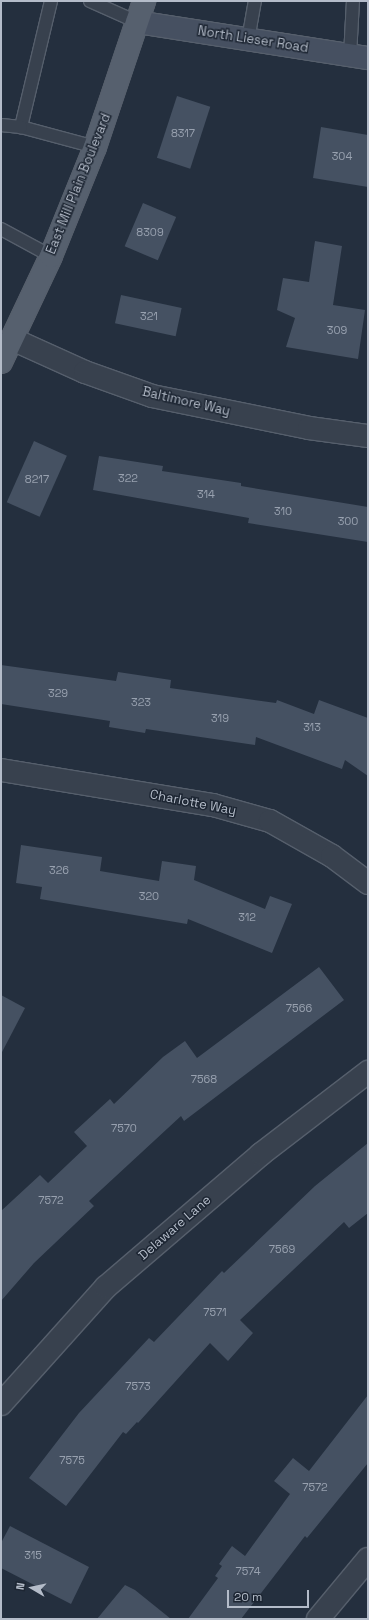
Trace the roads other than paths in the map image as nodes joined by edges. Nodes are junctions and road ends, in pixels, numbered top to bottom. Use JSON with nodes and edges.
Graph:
{"nodes":[{"id":1,"x":51,"y":1,"type":"edge"},
{"id":2,"x":90,"y":1,"type":"edge"},
{"id":3,"x":144,"y":1,"type":"edge"},
{"id":4,"x":255,"y":1,"type":"edge"},
{"id":5,"x":353,"y":1,"type":"edge"},
{"id":6,"x":137,"y":22,"type":"junction"},
{"id":7,"x":248,"y":40,"type":"junction"},
{"id":8,"x":359,"y":57,"type":"edge"},
{"id":9,"x":1,"y":125,"type":"edge"},
{"id":10,"x":21,"y":127,"type":"junction"},
{"id":11,"x":95,"y":147,"type":"junction"},
{"id":12,"x":1,"y":229,"type":"edge"},
{"id":13,"x":51,"y":256,"type":"junction"},
{"id":14,"x":6,"y":336,"type":"edge"},
{"id":15,"x":1,"y":362,"type":"edge"},
{"id":16,"x":368,"y":436,"type":"edge"},
{"id":17,"x":1,"y":770,"type":"edge"},
{"id":18,"x":368,"y":883,"type":"edge"},
{"id":19,"x":368,"y":1072,"type":"edge"},
{"id":20,"x":1,"y":1404,"type":"edge"},
{"id":21,"x":368,"y":1559,"type":"edge"},
{"id":22,"x":318,"y":1619,"type":"edge"}],
"edges":[{"from":1,"to":10,"type":"lane"},
{"from":2,"to":6,"type":"lane"},
{"from":3,"to":6,"type":"main road","name":"East Mill Plain Boulevard"},
{"from":4,"to":7,"type":"lane"},
{"from":5,"to":8,"type":"lane"},
{"from":6,"to":7,"type":"main road","name":"North Lieser Road"},
{"from":6,"to":11,"type":"main road","name":"East Mill Plain Boulevard"},
{"from":7,"to":8,"type":"main road","name":"North Lieser Road"},
{"from":9,"to":10,"type":"lane"},
{"from":10,"to":11,"type":"lane"},
{"from":11,"to":13,"type":"main road","name":"East Mill Plain Boulevard"},
{"from":12,"to":13,"type":"lane"},
{"from":13,"to":14,"type":"main road","name":"East Mill Plain Boulevard"},
{"from":14,"to":15,"type":"main road","name":"East Mill Plain Boulevard"},
{"from":14,"to":16,"type":"street","name":"Baltimore Way"},
{"from":17,"to":18,"type":"street","name":"Charlotte Way"},
{"from":19,"to":20,"type":"street","name":"Delaware Lane"},
{"from":21,"to":22,"type":"street"}]}
